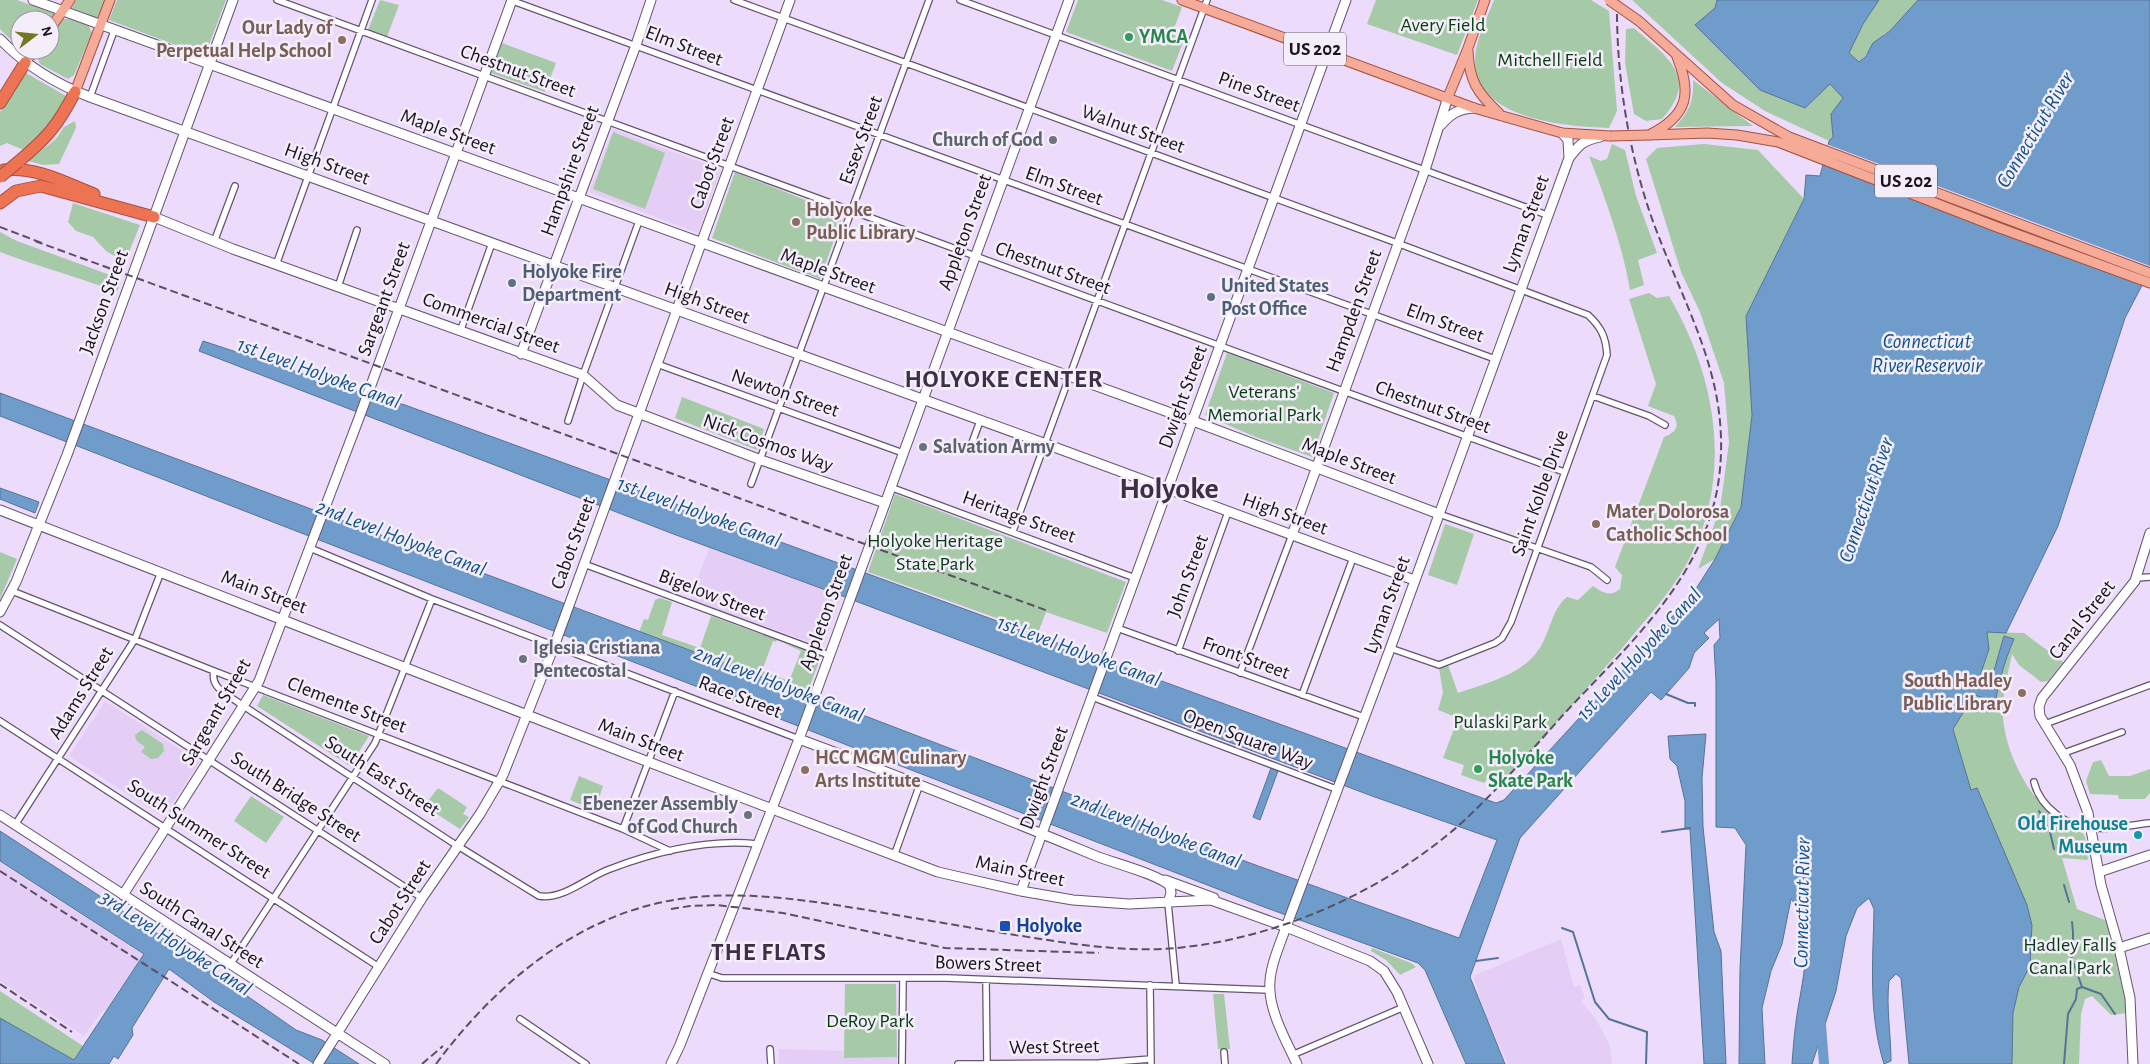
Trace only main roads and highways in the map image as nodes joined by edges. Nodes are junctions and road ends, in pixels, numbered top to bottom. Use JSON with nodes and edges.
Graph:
{"nodes":[{"id":1,"x":33,"y":0,"type":"edge"},
{"id":2,"x":70,"y":0,"type":"edge"},
{"id":3,"x":110,"y":0,"type":"edge"},
{"id":4,"x":233,"y":0,"type":"edge"},
{"id":5,"x":511,"y":0,"type":"edge"},
{"id":6,"x":651,"y":0,"type":"edge"},
{"id":7,"x":790,"y":0,"type":"edge"},
{"id":8,"x":1069,"y":0,"type":"edge"},
{"id":9,"x":1182,"y":0,"type":"edge"},
{"id":10,"x":1346,"y":0,"type":"edge"},
{"id":11,"x":1609,"y":0,"type":"edge"},
{"id":12,"x":1485,"y":2,"type":"edge"},
{"id":13,"x":1206,"y":4,"type":"edge"},
{"id":14,"x":63,"y":11,"type":"junction"},
{"id":15,"x":60,"y":15,"type":"edge"},
{"id":16,"x":100,"y":25,"type":"junction"},
{"id":17,"x":0,"y":39,"type":"edge"},
{"id":18,"x":1468,"y":48,"type":"junction"},
{"id":19,"x":1327,"y":53,"type":"junction"},
{"id":20,"x":1676,"y":53,"type":"junction"},
{"id":21,"x":25,"y":62,"type":"junction"},
{"id":22,"x":209,"y":64,"type":"junction"},
{"id":23,"x":75,"y":92,"type":"junction"},
{"id":24,"x":1448,"y":97,"type":"junction"},
{"id":25,"x":0,"y":103,"type":"edge"},
{"id":26,"x":1474,"y":108,"type":"junction"},
{"id":27,"x":1500,"y":114,"type":"junction"},
{"id":28,"x":1438,"y":129,"type":"junction"},
{"id":29,"x":184,"y":131,"type":"junction"},
{"id":30,"x":1562,"y":133,"type":"junction"},
{"id":31,"x":1649,"y":135,"type":"junction"},
{"id":32,"x":1610,"y":136,"type":"junction"},
{"id":33,"x":1810,"y":149,"type":"junction"},
{"id":34,"x":455,"y":153,"type":"junction"},
{"id":35,"x":1569,"y":158,"type":"junction"},
{"id":36,"x":0,"y":170,"type":"edge"},
{"id":37,"x":0,"y":177,"type":"edge"},
{"id":38,"x":4,"y":199,"type":"edge"},
{"id":39,"x":578,"y":199,"type":"junction"},
{"id":40,"x":154,"y":217,"type":"junction"},
{"id":41,"x":431,"y":221,"type":"junction"},
{"id":42,"x":702,"y":244,"type":"junction"},
{"id":43,"x":554,"y":265,"type":"junction"},
{"id":44,"x":2150,"y":273,"type":"edge"},
{"id":45,"x":2150,"y":283,"type":"edge"},
{"id":46,"x":399,"y":308,"type":"junction"},
{"id":47,"x":676,"y":310,"type":"junction"},
{"id":48,"x":947,"y":333,"type":"junction"},
{"id":49,"x":521,"y":354,"type":"junction"},
{"id":50,"x":923,"y":400,"type":"junction"},
{"id":51,"x":639,"y":414,"type":"junction"},
{"id":52,"x":1193,"y":421,"type":"junction"},
{"id":53,"x":1315,"y":467,"type":"junction"},
{"id":54,"x":1168,"y":490,"type":"junction"},
{"id":55,"x":885,"y":503,"type":"junction"},
{"id":56,"x":0,"y":510,"type":"edge"},
{"id":57,"x":1439,"y":514,"type":"junction"},
{"id":58,"x":40,"y":525,"type":"junction"},
{"id":59,"x":2150,"y":533,"type":"edge"},
{"id":60,"x":1292,"y":535,"type":"junction"},
{"id":61,"x":1414,"y":580,"type":"junction"},
{"id":62,"x":0,"y":612,"type":"edge"},
{"id":63,"x":284,"y":619,"type":"junction"},
{"id":64,"x":527,"y":714,"type":"junction"},
{"id":65,"x":799,"y":739,"type":"junction"},
{"id":66,"x":771,"y":808,"type":"junction"},
{"id":67,"x":0,"y":815,"type":"edge"},
{"id":68,"x":1043,"y":829,"type":"junction"},
{"id":69,"x":2150,"y":855,"type":"edge"},
{"id":70,"x":2099,"y":872,"type":"junction"},
{"id":71,"x":1157,"y":878,"type":"junction"},
{"id":72,"x":1021,"y":891,"type":"junction"},
{"id":73,"x":123,"y":895,"type":"junction"},
{"id":74,"x":1168,"y":903,"type":"junction"},
{"id":75,"x":1225,"y":904,"type":"junction"},
{"id":76,"x":1287,"y":923,"type":"junction"},
{"id":77,"x":2150,"y":938,"type":"edge"},
{"id":78,"x":2119,"y":948,"type":"junction"},
{"id":79,"x":336,"y":1036,"type":"junction"},
{"id":80,"x":318,"y":1064,"type":"edge"},
{"id":81,"x":385,"y":1064,"type":"edge"},
{"id":82,"x":671,"y":1064,"type":"edge"},
{"id":83,"x":1297,"y":1064,"type":"edge"},
{"id":84,"x":1428,"y":1064,"type":"edge"},
{"id":85,"x":2133,"y":1064,"type":"edge"}],
"edges":[{"from":1,"to":14,"type":"main road","name":"Maple Street"},
{"from":2,"to":14,"type":"main road"},
{"from":3,"to":16,"type":"main road"},
{"from":4,"to":22,"type":"main road","name":"Jackson Street"},
{"from":5,"to":34,"type":"main road","name":"Sargeant Street"},
{"from":6,"to":39,"type":"main road","name":"Hampshire Street"},
{"from":7,"to":42,"type":"main road","name":"Cabot Street"},
{"from":8,"to":48,"type":"main road","name":"Appleton Street"},
{"from":9,"to":13,"type":"main road","number":"US 202"},
{"from":10,"to":19,"type":"main road","name":"Dwight Street"},
{"from":11,"to":20,"type":"main road","number":"US 202","bridge":true},
{"from":12,"to":18,"type":"main road","name":"Hampden Street"},
{"from":13,"to":19,"type":"main road","number":"US 202"},
{"from":14,"to":15,"type":"main road"},
{"from":14,"to":16,"type":"main road","name":"Maple Street"},
{"from":16,"to":22,"type":"main road","name":"Maple Street"},
{"from":16,"to":23,"type":"main road"},
{"from":17,"to":21,"type":"main road","name":"High Street"},
{"from":18,"to":24,"type":"main road","name":"Hampden Street"},
{"from":18,"to":27,"type":"main road"},
{"from":19,"to":24,"type":"main road","number":"US 202"},
{"from":19,"to":52,"type":"main road","name":"Dwight Street"},
{"from":20,"to":31,"type":"main road"},
{"from":20,"to":33,"type":"main road","number":"US 202"},
{"from":21,"to":23,"type":"main road","name":"High Street"},
{"from":21,"to":25,"type":"highway"},
{"from":22,"to":29,"type":"main road","name":"Jackson Street"},
{"from":22,"to":34,"type":"main road","name":"Maple Street"},
{"from":23,"to":29,"type":"main road","name":"High Street"},
{"from":23,"to":37,"type":"highway","bridge":true},
{"from":24,"to":26,"type":"main road","number":"US 202"},
{"from":24,"to":28,"type":"main road","name":"Hampden Street"},
{"from":26,"to":27,"type":"main road","number":"US 202"},
{"from":26,"to":28,"type":"main road","name":"Hampden Street"},
{"from":27,"to":30,"type":"main road","number":"US 202"},
{"from":28,"to":53,"type":"main road","name":"Hampden Street"},
{"from":29,"to":40,"type":"main road","name":"Jackson Street"},
{"from":29,"to":41,"type":"main road","name":"High Street"},
{"from":30,"to":32,"type":"main road","number":"US 202"},
{"from":30,"to":35,"type":"main road","name":"Lyman Street"},
{"from":31,"to":32,"type":"main road","number":"US 202","bridge":true},
{"from":31,"to":33,"type":"main road","number":"US 202"},
{"from":32,"to":35,"type":"main road","name":"Lyman Street"},
{"from":33,"to":44,"type":"main road","number":"US 202"},
{"from":33,"to":45,"type":"main road","number":"US 202"},
{"from":34,"to":39,"type":"main road","name":"Maple Street"},
{"from":34,"to":41,"type":"main road","name":"Sargeant Street"},
{"from":35,"to":57,"type":"main road","name":"Lyman Street"},
{"from":36,"to":40,"type":"highway"},
{"from":38,"to":40,"type":"highway"},
{"from":39,"to":42,"type":"main road","name":"Maple Street"},
{"from":39,"to":43,"type":"main road","name":"Hampshire Street"},
{"from":40,"to":46,"type":"main road","name":"Commercial Street"},
{"from":40,"to":58,"type":"main road","name":"Jackson Street"},
{"from":41,"to":43,"type":"main road","name":"High Street"},
{"from":41,"to":46,"type":"main road","name":"Sargeant Street"},
{"from":42,"to":47,"type":"main road","name":"Cabot Street"},
{"from":42,"to":48,"type":"main road","name":"Maple Street"},
{"from":43,"to":47,"type":"main road","name":"High Street"},
{"from":43,"to":49,"type":"main road","name":"Hampshire Street"},
{"from":46,"to":49,"type":"main road","name":"Commercial Street"},
{"from":46,"to":63,"type":"main road","name":"Sargeant Street"},
{"from":47,"to":50,"type":"main road","name":"High Street"},
{"from":47,"to":51,"type":"main road","name":"Cabot Street"},
{"from":48,"to":50,"type":"main road","name":"Appleton Street"},
{"from":48,"to":52,"type":"main road","name":"Maple Street"},
{"from":49,"to":51,"type":"main road","name":"Commercial Street"},
{"from":50,"to":54,"type":"main road","name":"High Street"},
{"from":50,"to":55,"type":"main road","name":"Appleton Street"},
{"from":51,"to":55,"type":"main road","name":"Nick Cosmos Way"},
{"from":51,"to":64,"type":"main road","name":"Cabot Street"},
{"from":52,"to":53,"type":"main road","name":"Maple Street"},
{"from":52,"to":54,"type":"main road","name":"Dwight Street"},
{"from":53,"to":57,"type":"main road","name":"Maple Street"},
{"from":53,"to":60,"type":"main road","name":"Hampden Street"},
{"from":54,"to":60,"type":"main road","name":"High Street"},
{"from":54,"to":68,"type":"main road","name":"Dwight Street"},
{"from":55,"to":65,"type":"main road","name":"Appleton Street"},
{"from":56,"to":58,"type":"main road","name":"Main Street"},
{"from":57,"to":61,"type":"main road","name":"Lyman Street"},
{"from":58,"to":62,"type":"main road","name":"Jackson Street"},
{"from":58,"to":63,"type":"main road","name":"Main Street"},
{"from":59,"to":70,"type":"main road","name":"Canal Street"},
{"from":60,"to":61,"type":"main road","name":"High Street"},
{"from":61,"to":76,"type":"main road","name":"Lyman Street"},
{"from":63,"to":64,"type":"main road","name":"Main Street"},
{"from":63,"to":73,"type":"main road","name":"Sargeant Street"},
{"from":64,"to":66,"type":"main road","name":"Main Street"},
{"from":64,"to":79,"type":"main road","name":"Cabot Street"},
{"from":65,"to":66,"type":"main road","name":"Appleton Street"},
{"from":65,"to":68,"type":"main road","name":"Race Street"},
{"from":66,"to":72,"type":"main road","name":"Main Street"},
{"from":66,"to":82,"type":"main road","name":"Appleton Street"},
{"from":67,"to":73,"type":"main road","name":"South Canal Street"},
{"from":68,"to":71,"type":"main road","name":"Race Street"},
{"from":68,"to":72,"type":"main road","name":"Dwight Street"},
{"from":69,"to":70,"type":"main road"},
{"from":70,"to":78,"type":"main road"},
{"from":71,"to":74,"type":"main road"},
{"from":71,"to":75,"type":"main road","name":"Race Street"},
{"from":72,"to":74,"type":"main road","name":"Main Street"},
{"from":73,"to":79,"type":"main road","name":"South Canal Street"},
{"from":74,"to":75,"type":"main road","name":"Main Street"},
{"from":75,"to":76,"type":"main road","name":"Main Street"},
{"from":76,"to":83,"type":"main road","name":"Lyman Street"},
{"from":76,"to":84,"type":"main road"},
{"from":77,"to":78,"type":"main road"},
{"from":78,"to":85,"type":"main road"},
{"from":79,"to":80,"type":"main road","name":"Cabot Street"},
{"from":79,"to":81,"type":"main road","name":"South Canal Street"}]}
